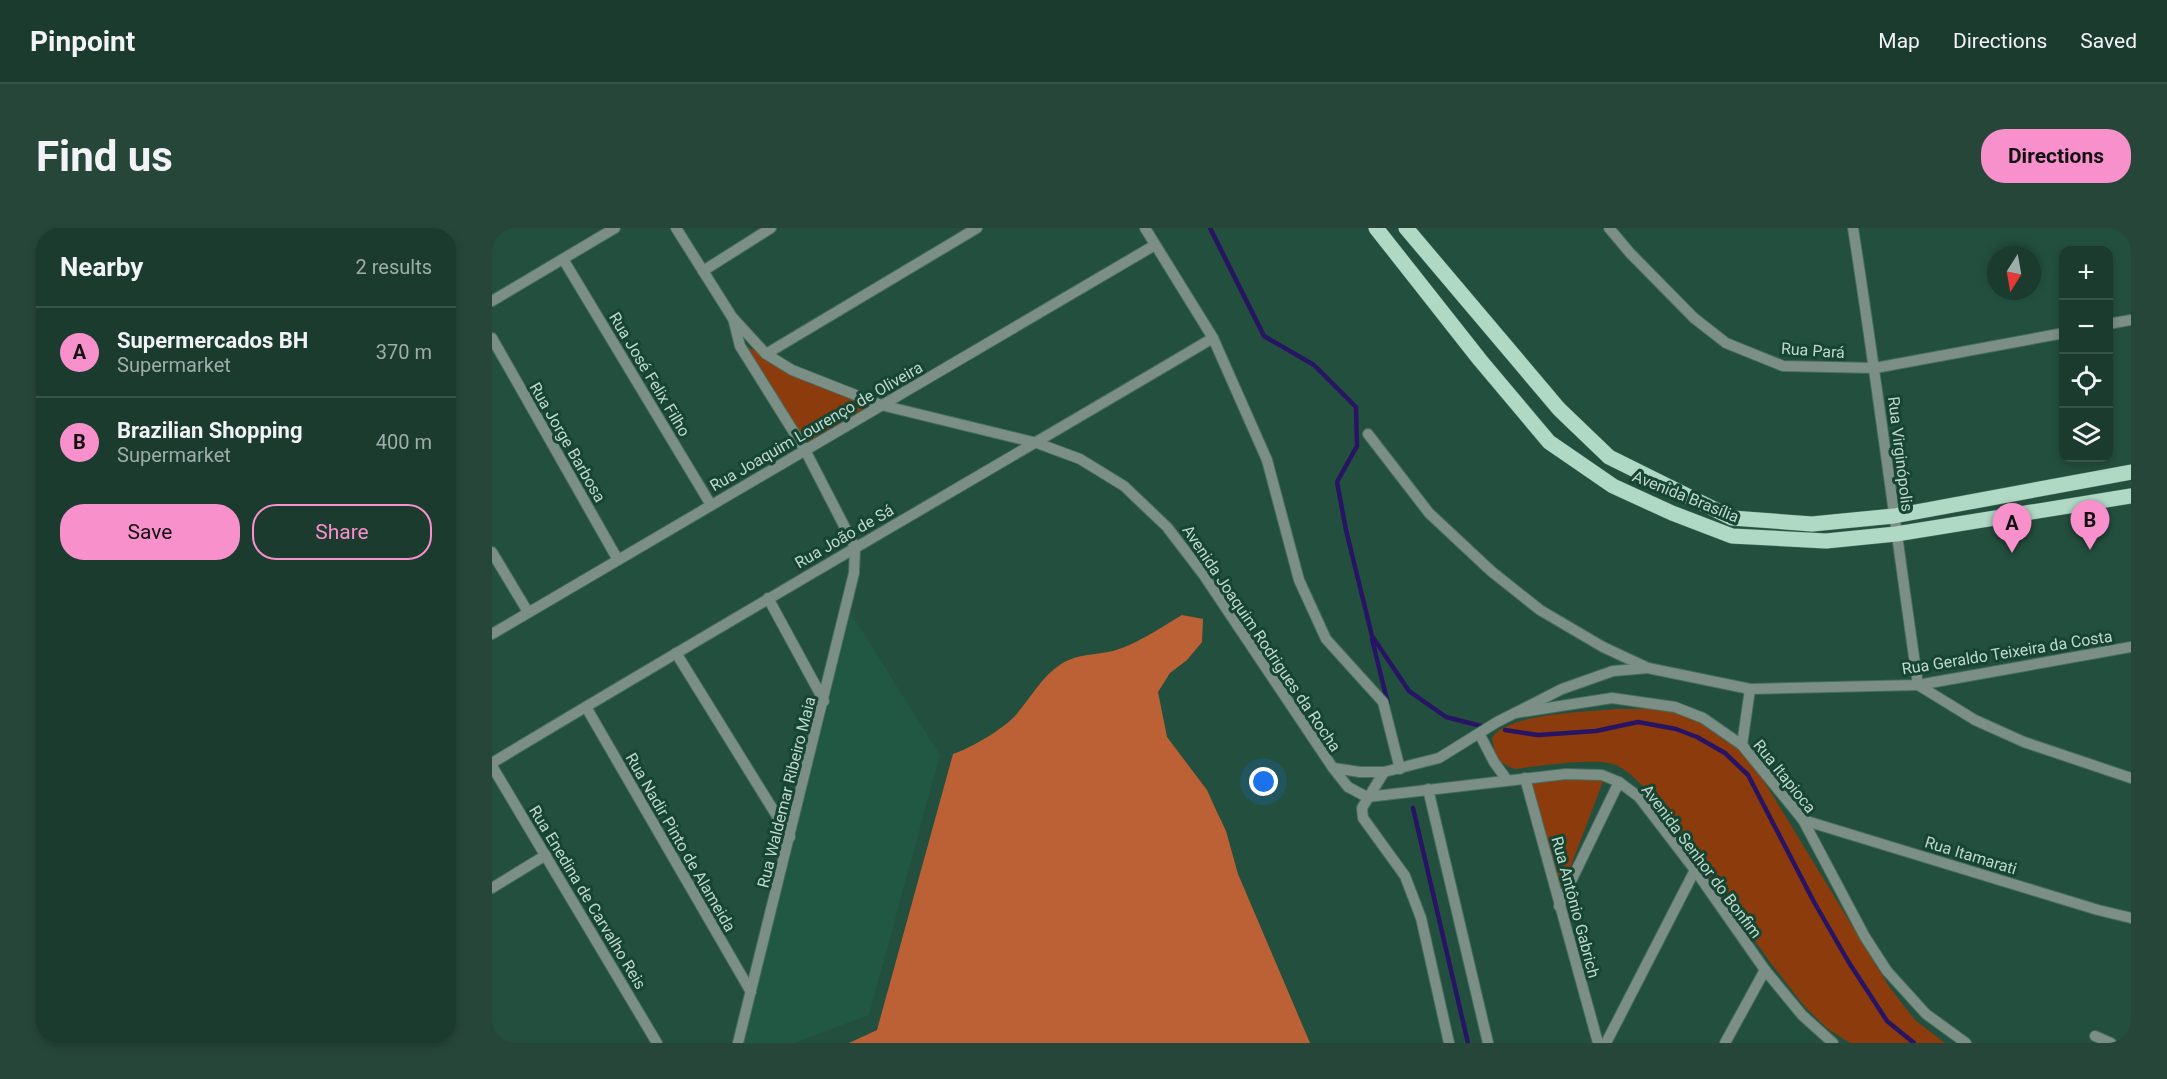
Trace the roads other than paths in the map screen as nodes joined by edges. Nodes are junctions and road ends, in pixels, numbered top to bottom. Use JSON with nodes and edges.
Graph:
{"nodes":[{"id":1,"x":615,"y":228,"type":"edge"},
{"id":2,"x":676,"y":228,"type":"edge"},
{"id":3,"x":771,"y":228,"type":"edge"},
{"id":4,"x":977,"y":228,"type":"edge"},
{"id":5,"x":1145,"y":228,"type":"edge"},
{"id":6,"x":1376,"y":228,"type":"edge"},
{"id":7,"x":1406,"y":228,"type":"edge"},
{"id":8,"x":1609,"y":228,"type":"edge"},
{"id":9,"x":1852,"y":228,"type":"edge"},
{"id":10,"x":1155,"y":245,"type":"junction"},
{"id":11,"x":563,"y":259,"type":"junction"},
{"id":12,"x":703,"y":271,"type":"junction"},
{"id":13,"x":492,"y":302,"type":"edge"},
{"id":14,"x":732,"y":316,"type":"junction"},
{"id":15,"x":2131,"y":320,"type":"edge"},
{"id":16,"x":2113,"y":323,"type":"edge"},
{"id":17,"x":2059,"y":334,"type":"edge"},
{"id":18,"x":492,"y":338,"type":"edge"},
{"id":19,"x":1213,"y":338,"type":"junction"},
{"id":20,"x":766,"y":354,"type":"junction"},
{"id":21,"x":1875,"y":368,"type":"junction"},
{"id":22,"x":881,"y":405,"type":"junction"},
{"id":23,"x":1368,"y":434,"type":"dead end"},
{"id":24,"x":1037,"y":443,"type":"junction"},
{"id":25,"x":805,"y":450,"type":"junction"},
{"id":26,"x":2131,"y":472,"type":"edge"},
{"id":27,"x":2131,"y":496,"type":"edge"},
{"id":28,"x":711,"y":505,"type":"junction"},
{"id":29,"x":1894,"y":516,"type":"junction"},
{"id":30,"x":1896,"y":534,"type":"junction"},
{"id":31,"x":855,"y":547,"type":"junction"},
{"id":32,"x":492,"y":552,"type":"edge"},
{"id":33,"x":618,"y":560,"type":"junction"},
{"id":34,"x":768,"y":598,"type":"junction"},
{"id":35,"x":528,"y":612,"type":"junction"},
{"id":36,"x":492,"y":634,"type":"edge"},
{"id":37,"x":2131,"y":647,"type":"edge"},
{"id":38,"x":676,"y":653,"type":"junction"},
{"id":39,"x":1648,"y":668,"type":"junction"},
{"id":40,"x":1918,"y":685,"type":"junction"},
{"id":41,"x":1750,"y":688,"type":"junction"},
{"id":42,"x":824,"y":701,"type":"junction"},
{"id":43,"x":586,"y":707,"type":"junction"},
{"id":44,"x":1515,"y":713,"type":"junction"},
{"id":45,"x":1480,"y":735,"type":"junction"},
{"id":46,"x":1742,"y":745,"type":"junction"},
{"id":47,"x":492,"y":765,"type":"edge"},
{"id":48,"x":1333,"y":768,"type":"junction"},
{"id":49,"x":1400,"y":769,"type":"junction"},
{"id":50,"x":1384,"y":772,"type":"junction"},
{"id":51,"x":1525,"y":778,"type":"junction"},
{"id":52,"x":2131,"y":778,"type":"edge"},
{"id":53,"x":1507,"y":780,"type":"junction"},
{"id":54,"x":1619,"y":782,"type":"junction"},
{"id":55,"x":1428,"y":789,"type":"junction"},
{"id":56,"x":1367,"y":797,"type":"junction"},
{"id":57,"x":1803,"y":820,"type":"junction"},
{"id":58,"x":790,"y":837,"type":"junction"},
{"id":59,"x":546,"y":855,"type":"junction"},
{"id":60,"x":1695,"y":870,"type":"junction"},
{"id":61,"x":492,"y":888,"type":"edge"},
{"id":62,"x":1559,"y":906,"type":"junction"},
{"id":63,"x":2131,"y":918,"type":"edge"},
{"id":64,"x":1765,"y":970,"type":"junction"},
{"id":65,"x":751,"y":992,"type":"junction"},
{"id":66,"x":2095,"y":1036,"type":"dead end"},
{"id":67,"x":657,"y":1043,"type":"edge"},
{"id":68,"x":738,"y":1043,"type":"edge"},
{"id":69,"x":1449,"y":1043,"type":"edge"},
{"id":70,"x":1488,"y":1043,"type":"edge"},
{"id":71,"x":1598,"y":1043,"type":"edge"},
{"id":72,"x":1606,"y":1043,"type":"edge"},
{"id":73,"x":1725,"y":1043,"type":"edge"},
{"id":74,"x":1833,"y":1043,"type":"edge"},
{"id":75,"x":1966,"y":1043,"type":"edge"},
{"id":76,"x":2111,"y":1043,"type":"edge"}],
"edges":[{"from":1,"to":11,"type":"street"},
{"from":2,"to":12,"type":"street","name":"Avenida Joaquim Rodrigues da Rocha"},
{"from":3,"to":12,"type":"street"},
{"from":4,"to":20,"type":"street"},
{"from":5,"to":10,"type":"street"},
{"from":6,"to":30,"type":"main road","name":"Avenida Brasília"},
{"from":7,"to":29,"type":"main road","name":"Avenida Brasília"},
{"from":8,"to":21,"type":"street","name":"Rua Pará"},
{"from":9,"to":21,"type":"street","name":"Rua Virginópolis"},
{"from":10,"to":19,"type":"street"},
{"from":10,"to":22,"type":"street","name":"Rua Joaquim Lourenço de Oliveira"},
{"from":11,"to":13,"type":"street"},
{"from":11,"to":28,"type":"street","name":"Rua José Felix Filho"},
{"from":12,"to":14,"type":"street","name":"Avenida Joaquim Rodrigues da Rocha"},
{"from":14,"to":20,"type":"street","name":"Avenida Joaquim Rodrigues da Rocha"},
{"from":14,"to":25,"type":"street","name":"Avenida Joaquim Rodrigues da Rocha"},
{"from":15,"to":16,"type":"street"},
{"from":17,"to":21,"type":"street","name":"Rua Pará"},
{"from":18,"to":33,"type":"street","name":"Rua Jorge Barbosa"},
{"from":19,"to":24,"type":"street","name":"Rua João de Sá"},
{"from":19,"to":49,"type":"street"},
{"from":20,"to":22,"type":"street","name":"Avenida Joaquim Rodrigues da Rocha"},
{"from":21,"to":29,"type":"street","name":"Rua Virginópolis"},
{"from":22,"to":24,"type":"street","name":"Avenida Joaquim Rodrigues da Rocha"},
{"from":22,"to":25,"type":"street","name":"Rua Joaquim Lourenço de Oliveira"},
{"from":23,"to":39,"type":"street","name":"Rua Geraldo Teixeira da Costa"},
{"from":24,"to":31,"type":"street","name":"Rua João de Sá"},
{"from":24,"to":48,"type":"street","name":"Avenida Joaquim Rodrigues da Rocha"},
{"from":25,"to":28,"type":"street","name":"Rua Joaquim Lourenço de Oliveira"},
{"from":25,"to":31,"type":"street","name":"Avenida Joaquim Rodrigues da Rocha"},
{"from":26,"to":29,"type":"main road","name":"Avenida Brasília"},
{"from":27,"to":30,"type":"main road","name":"Avenida Brasília"},
{"from":28,"to":33,"type":"street","name":"Rua Joaquim Lourenço de Oliveira"},
{"from":29,"to":30,"type":"street","name":"Rua Virginópolis"},
{"from":30,"to":40,"type":"street","name":"Rua Virginópolis"},
{"from":31,"to":34,"type":"street","name":"Rua João de Sá"},
{"from":31,"to":42,"type":"street","name":"Rua Waldemar Ribeiro Maia"},
{"from":32,"to":35,"type":"street"},
{"from":33,"to":35,"type":"street","name":"Rua Joaquim Lourenço de Oliveira"},
{"from":34,"to":38,"type":"street","name":"Rua João de Sá"},
{"from":34,"to":42,"type":"street"},
{"from":35,"to":36,"type":"street","name":"Rua Joaquim Lourenço de Oliveira"},
{"from":37,"to":40,"type":"street","name":"Rua Geraldo Teixeira da Costa"},
{"from":38,"to":43,"type":"street","name":"Rua João de Sá"},
{"from":38,"to":58,"type":"street"},
{"from":39,"to":41,"type":"street","name":"Rua Geraldo Teixeira da Costa"},
{"from":39,"to":44,"type":"street"},
{"from":40,"to":41,"type":"street","name":"Rua Geraldo Teixeira da Costa"},
{"from":40,"to":52,"type":"street"},
{"from":41,"to":46,"type":"street"},
{"from":42,"to":58,"type":"street","name":"Rua Waldemar Ribeiro Maia"},
{"from":43,"to":47,"type":"street","name":"Rua João de Sá"},
{"from":43,"to":65,"type":"street","name":"Rua Nadir Pinto de Alameida"},
{"from":44,"to":45,"type":"street"},
{"from":44,"to":46,"type":"street","name":"Rua Itapioca"},
{"from":45,"to":49,"type":"street"},
{"from":45,"to":53,"type":"street"},
{"from":46,"to":57,"type":"street","name":"Rua Itapioca"},
{"from":47,"to":59,"type":"street","name":"Rua Enedina de Carvalho Reis"},
{"from":48,"to":50,"type":"street"},
{"from":48,"to":56,"type":"street","name":"Avenida Joaquim Rodrigues da Rocha"},
{"from":49,"to":50,"type":"street"},
{"from":50,"to":56,"type":"street"},
{"from":51,"to":53,"type":"street","name":"Avenida Senhor do Bonfim"},
{"from":51,"to":54,"type":"street","name":"Avenida Senhor do Bonfim"},
{"from":51,"to":62,"type":"street","name":"Rua Antônio Gabrich"},
{"from":53,"to":55,"type":"street","name":"Avenida Senhor do Bonfim"},
{"from":54,"to":60,"type":"street","name":"Avenida Senhor do Bonfim"},
{"from":54,"to":62,"type":"street"},
{"from":55,"to":56,"type":"street","name":"Avenida Senhor do Bonfim"},
{"from":55,"to":70,"type":"street"},
{"from":56,"to":69,"type":"street"},
{"from":57,"to":63,"type":"street","name":"Rua Itamarati"},
{"from":57,"to":75,"type":"street","name":"Rua Itapioca"},
{"from":58,"to":65,"type":"street","name":"Rua Waldemar Ribeiro Maia"},
{"from":59,"to":61,"type":"street"},
{"from":59,"to":67,"type":"street","name":"Rua Enedina de Carvalho Reis"},
{"from":60,"to":64,"type":"street","name":"Avenida Senhor do Bonfim"},
{"from":60,"to":72,"type":"street"},
{"from":62,"to":71,"type":"street","name":"Rua Antônio Gabrich"},
{"from":64,"to":73,"type":"street"},
{"from":64,"to":74,"type":"street","name":"Avenida Senhor do Bonfim"},
{"from":65,"to":68,"type":"street","name":"Rua Waldemar Ribeiro Maia"},
{"from":66,"to":76,"type":"street"}]}
